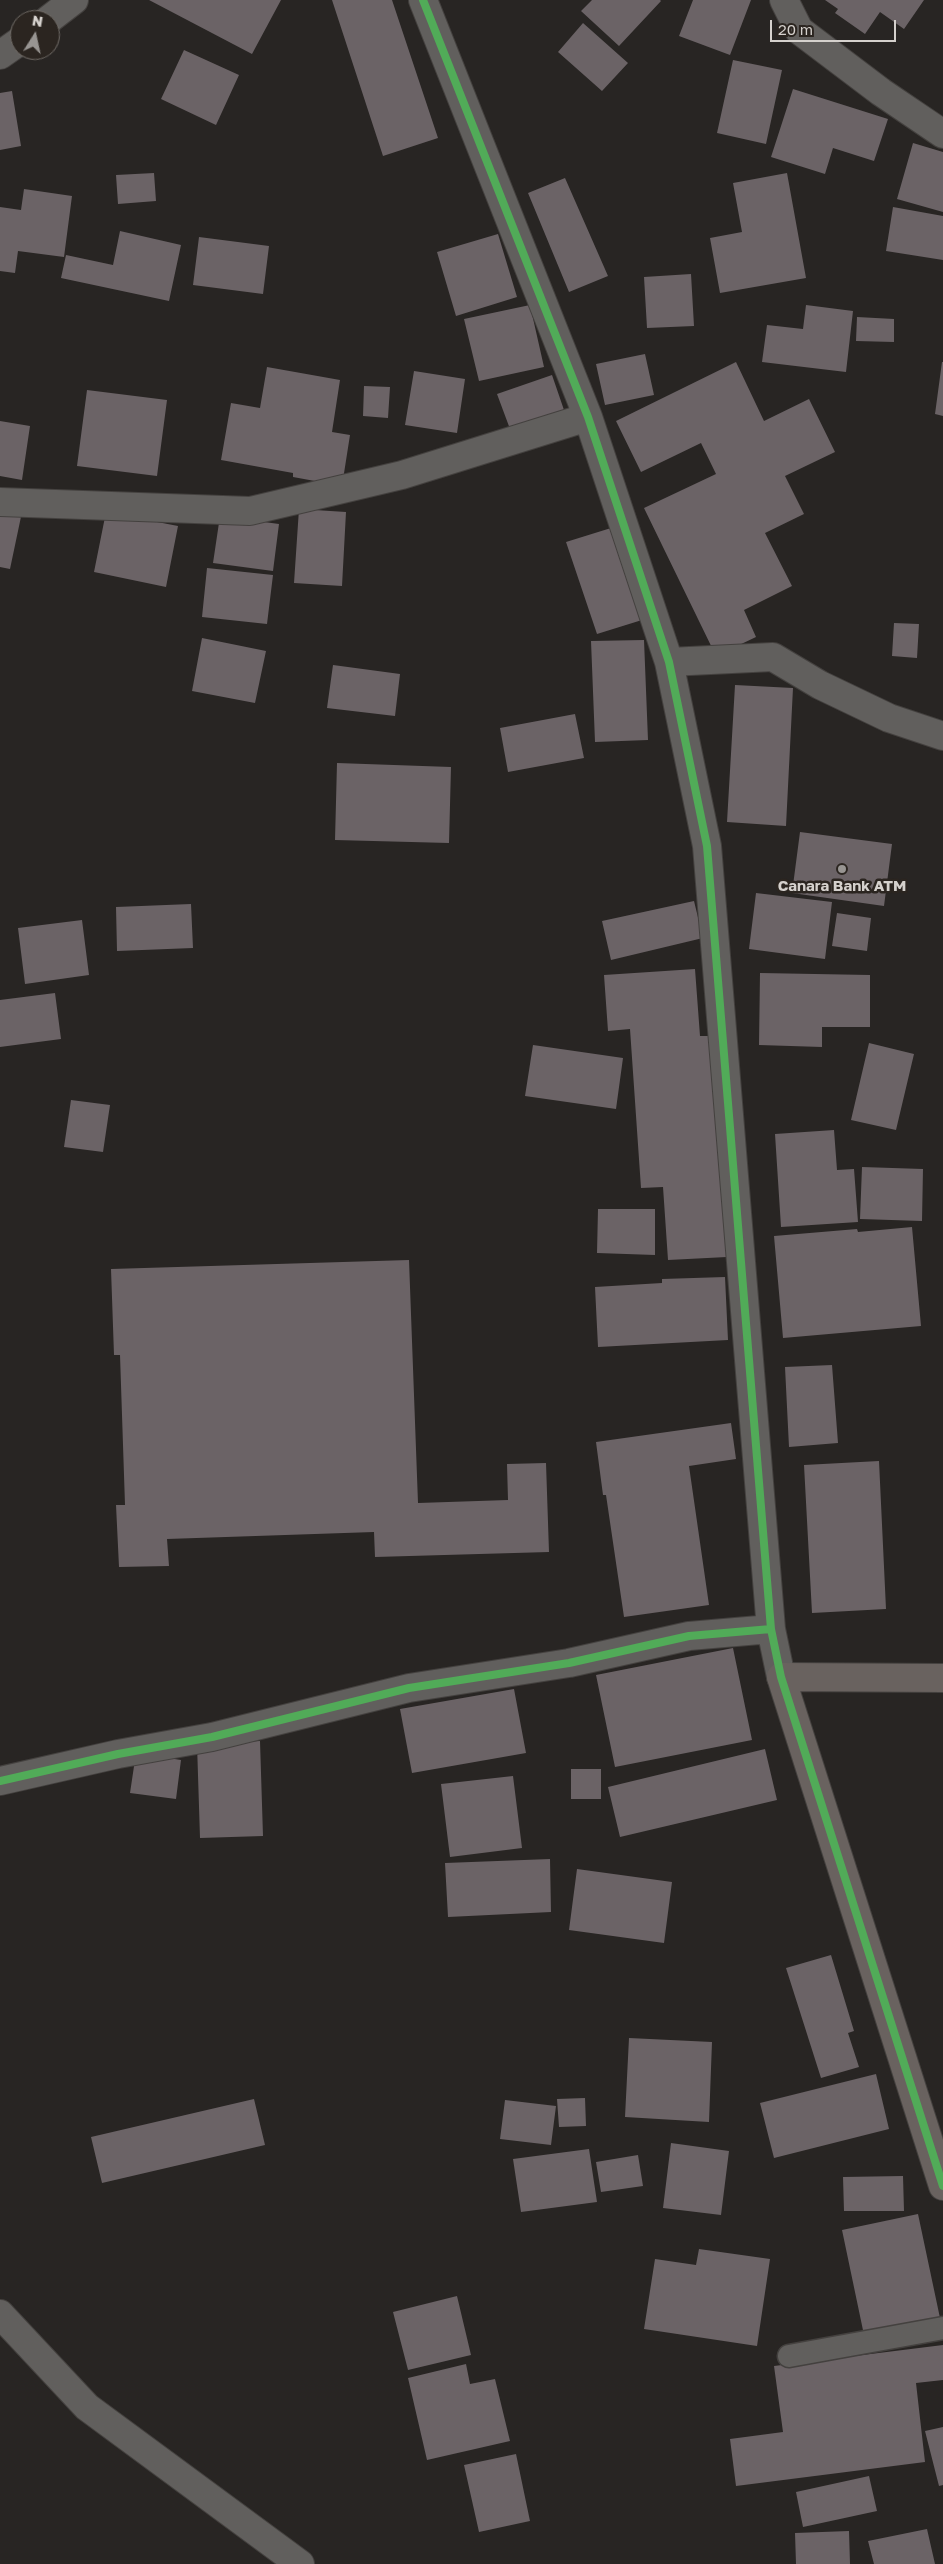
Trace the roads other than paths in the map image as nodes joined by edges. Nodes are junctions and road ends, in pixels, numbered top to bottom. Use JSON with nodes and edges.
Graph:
{"nodes":[{"id":1,"x":74,"y":0,"type":"edge"},
{"id":2,"x":423,"y":0,"type":"edge"},
{"id":3,"x":784,"y":0,"type":"edge"},
{"id":4,"x":60,"y":11,"type":"edge"},
{"id":5,"x":943,"y":134,"type":"edge"},
{"id":6,"x":588,"y":417,"type":"junction"},
{"id":7,"x":0,"y":502,"type":"edge"},
{"id":8,"x":669,"y":662,"type":"junction"},
{"id":9,"x":943,"y":736,"type":"edge"},
{"id":10,"x":770,"y":1629,"type":"junction"},
{"id":11,"x":781,"y":1677,"type":"junction"},
{"id":12,"x":943,"y":1678,"type":"edge"},
{"id":13,"x":0,"y":1780,"type":"edge"},
{"id":14,"x":943,"y":2186,"type":"edge"},
{"id":15,"x":0,"y":2314,"type":"edge"},
{"id":16,"x":943,"y":2328,"type":"edge"},
{"id":17,"x":789,"y":2356,"type":"dead end"},
{"id":18,"x":300,"y":2564,"type":"edge"}],
"edges":[{"from":1,"to":4,"type":"street"},
{"from":2,"to":6,"type":"street"},
{"from":3,"to":5,"type":"street"},
{"from":6,"to":7,"type":"street"},
{"from":6,"to":8,"type":"street"},
{"from":8,"to":9,"type":"street"},
{"from":8,"to":10,"type":"street"},
{"from":10,"to":11,"type":"street"},
{"from":10,"to":13,"type":"street"},
{"from":11,"to":12,"type":"street"},
{"from":11,"to":14,"type":"street"},
{"from":15,"to":18,"type":"street"},
{"from":16,"to":17,"type":"lane"}]}
